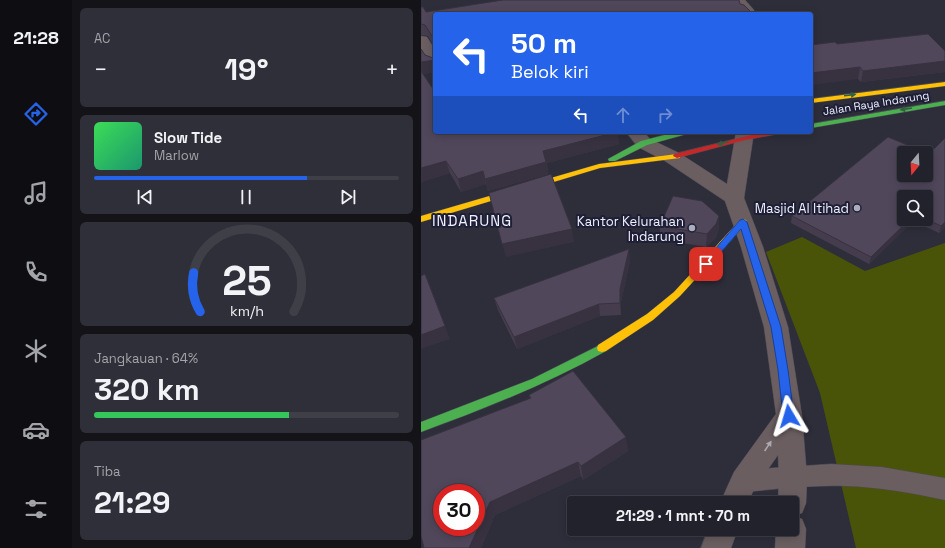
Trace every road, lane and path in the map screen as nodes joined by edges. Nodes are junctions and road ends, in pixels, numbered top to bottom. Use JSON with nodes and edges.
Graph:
{"nodes":[{"id":1,"x":738,"y":0,"type":"edge"},
{"id":2,"x":747,"y":12,"type":"edge"},
{"id":3,"x":423,"y":40,"type":"edge"},
{"id":4,"x":433,"y":59,"type":"edge"},
{"id":5,"x":945,"y":84,"type":"edge"},
{"id":6,"x":813,"y":101,"type":"edge"},
{"id":7,"x":945,"y":103,"type":"edge"},
{"id":8,"x":813,"y":126,"type":"edge"},
{"id":9,"x":669,"y":134,"type":"edge"},
{"id":10,"x":754,"y":134,"type":"edge"},
{"id":11,"x":744,"y":135,"type":"edge"},
{"id":12,"x":639,"y":138,"type":"edge"},
{"id":13,"x":672,"y":157,"type":"junction"},
{"id":14,"x":599,"y":166,"type":"junction"},
{"id":15,"x":735,"y":198,"type":"junction"},
{"id":16,"x":421,"y":219,"type":"edge"},
{"id":17,"x":743,"y":222,"type":"junction"},
{"id":18,"x":789,"y":416,"type":"junction"},
{"id":19,"x":421,"y":427,"type":"edge"},
{"id":20,"x":945,"y":489,"type":"edge"},
{"id":21,"x":792,"y":490,"type":"edge"},
{"id":22,"x":739,"y":492,"type":"edge"},
{"id":23,"x":720,"y":536,"type":"edge"},
{"id":24,"x":791,"y":536,"type":"edge"},
{"id":25,"x":716,"y":548,"type":"edge"},
{"id":26,"x":791,"y":548,"type":"edge"}],
"edges":[{"from":1,"to":2,"type":"street"},
{"from":3,"to":4,"type":"street"},
{"from":6,"to":5,"type":"main road","name":"Jalan Raya Indarung","one_way":true},
{"from":7,"to":8,"type":"main road","name":"Jalan Raya Indarung","one_way":true},
{"from":9,"to":12,"type":"main road"},
{"from":10,"to":11,"type":"main road"},
{"from":11,"to":13,"type":"main road","one_way":true},
{"from":11,"to":15,"type":"street"},
{"from":12,"to":13,"type":"street"},
{"from":12,"to":14,"type":"main road"},
{"from":13,"to":14,"type":"main road"},
{"from":13,"to":15,"type":"street"},
{"from":14,"to":16,"type":"main road"},
{"from":15,"to":17,"type":"street"},
{"from":17,"to":18,"type":"street"},
{"from":17,"to":19,"type":"main road"},
{"from":18,"to":21,"type":"street"},
{"from":22,"to":18,"type":"street","one_way":true},
{"from":20,"to":21,"type":"lane"},
{"from":21,"to":22,"type":"lane"},
{"from":23,"to":25,"type":"street"},
{"from":24,"to":26,"type":"street"}]}
